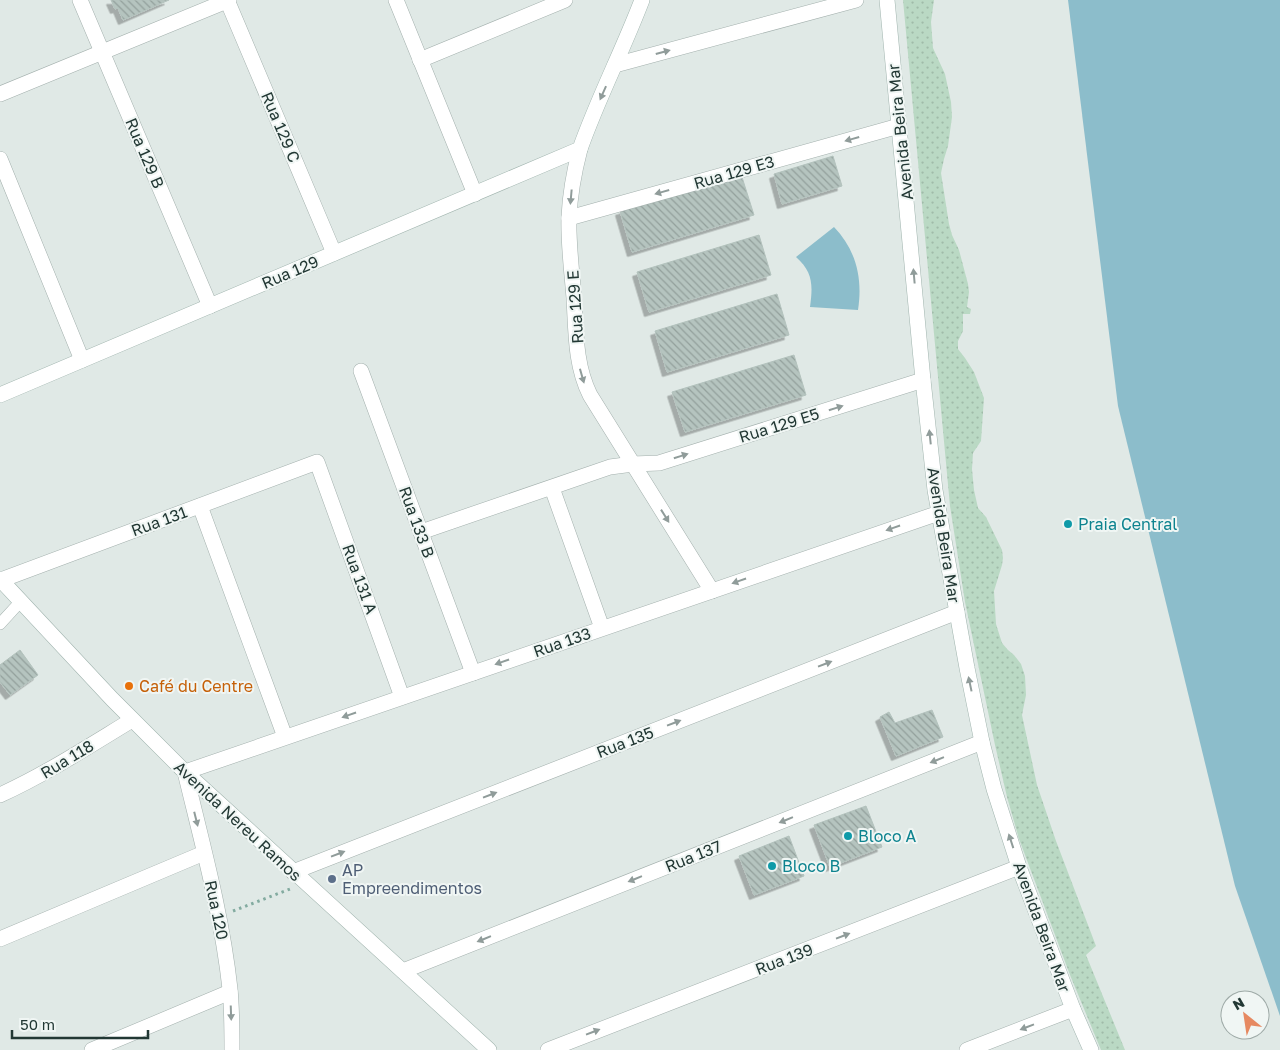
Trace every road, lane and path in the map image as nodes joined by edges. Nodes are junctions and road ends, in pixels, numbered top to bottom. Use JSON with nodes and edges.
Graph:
{"nodes":[{"id":1,"x":80,"y":0,"type":"edge"},
{"id":2,"x":228,"y":0,"type":"edge"},
{"id":3,"x":396,"y":0,"type":"edge"},
{"id":4,"x":566,"y":0,"type":"edge"},
{"id":5,"x":642,"y":0,"type":"edge"},
{"id":6,"x":856,"y":0,"type":"edge"},
{"id":7,"x":887,"y":0,"type":"edge"},
{"id":8,"x":102,"y":52,"type":"junction"},
{"id":9,"x":420,"y":60,"type":"junction"},
{"id":10,"x":616,"y":65,"type":"junction"},
{"id":11,"x":0,"y":94,"type":"edge"},
{"id":12,"x":899,"y":126,"type":"junction"},
{"id":13,"x":580,"y":149,"type":"junction"},
{"id":14,"x":0,"y":159,"type":"edge"},
{"id":15,"x":475,"y":194,"type":"junction"},
{"id":16,"x":569,"y":218,"type":"junction"},
{"id":17,"x":334,"y":253,"type":"junction"},
{"id":18,"x":210,"y":306,"type":"junction"},
{"id":19,"x":82,"y":360,"type":"junction"},
{"id":20,"x":361,"y":371,"type":"dead end"},
{"id":21,"x":923,"y":380,"type":"junction"},
{"id":22,"x":0,"y":394,"type":"edge"},
{"id":23,"x":317,"y":462,"type":"joint"},
{"id":24,"x":633,"y":464,"type":"junction"},
{"id":25,"x":552,"y":488,"type":"junction"},
{"id":26,"x":200,"y":506,"type":"junction"},
{"id":27,"x":939,"y":513,"type":"junction"},
{"id":28,"x":421,"y":532,"type":"junction"},
{"id":29,"x":0,"y":579,"type":"edge"},
{"id":30,"x":712,"y":590,"type":"junction"},
{"id":31,"x":21,"y":602,"type":"junction"},
{"id":32,"x":957,"y":612,"type":"junction"},
{"id":33,"x":0,"y":624,"type":"edge"},
{"id":34,"x":602,"y":628,"type":"junction"},
{"id":35,"x":473,"y":672,"type":"junction"},
{"id":36,"x":402,"y":697,"type":"junction"},
{"id":37,"x":132,"y":720,"type":"junction"},
{"id":38,"x":285,"y":737,"type":"junction"},
{"id":39,"x":982,"y":742,"type":"junction"},
{"id":40,"x":185,"y":772,"type":"junction"},
{"id":41,"x":0,"y":795,"type":"edge"},
{"id":42,"x":204,"y":852,"type":"junction"},
{"id":43,"x":1019,"y":867,"type":"junction"},
{"id":44,"x":293,"y":872,"type":"junction"},
{"id":45,"x":306,"y":883,"type":"junction"},
{"id":46,"x":219,"y":917,"type":"junction"},
{"id":47,"x":0,"y":939,"type":"edge"},
{"id":48,"x":403,"y":971,"type":"junction"},
{"id":49,"x":230,"y":992,"type":"junction"},
{"id":50,"x":1073,"y":1009,"type":"junction"},
{"id":51,"x":92,"y":1050,"type":"edge"},
{"id":52,"x":232,"y":1050,"type":"edge"},
{"id":53,"x":489,"y":1050,"type":"edge"},
{"id":54,"x":548,"y":1050,"type":"edge"},
{"id":55,"x":967,"y":1050,"type":"edge"},
{"id":56,"x":1091,"y":1050,"type":"edge"}],
"edges":[{"from":1,"to":8,"type":"street","name":"Rua 129 B"},
{"from":2,"to":8,"type":"street"},
{"from":2,"to":17,"type":"street","name":"Rua 129 C"},
{"from":3,"to":9,"type":"street"},
{"from":4,"to":9,"type":"street"},
{"from":5,"to":10,"type":"street","name":"Rua 129 E"},
{"from":10,"to":6,"type":"street","one_way":true},
{"from":7,"to":12,"type":"street","name":"Avenida Beira Mar"},
{"from":8,"to":11,"type":"street"},
{"from":8,"to":18,"type":"street","name":"Rua 129 B"},
{"from":9,"to":15,"type":"street"},
{"from":10,"to":13,"type":"street","name":"Rua 129 E","one_way":true},
{"from":12,"to":16,"type":"street","name":"Rua 129 E3","one_way":true},
{"from":21,"to":12,"type":"street","name":"Avenida Beira Mar","one_way":true},
{"from":13,"to":15,"type":"street","name":"Rua 129"},
{"from":13,"to":16,"type":"street","name":"Rua 129 E","one_way":true},
{"from":14,"to":19,"type":"street"},
{"from":15,"to":17,"type":"street","name":"Rua 129"},
{"from":16,"to":24,"type":"street","name":"Rua 129 E","one_way":true},
{"from":17,"to":18,"type":"street","name":"Rua 129"},
{"from":18,"to":19,"type":"street","name":"Rua 129"},
{"from":19,"to":22,"type":"street","name":"Rua 129"},
{"from":20,"to":28,"type":"street","name":"Rua 133 B"},
{"from":24,"to":21,"type":"street","name":"Rua 129 E5","one_way":true},
{"from":27,"to":21,"type":"street","name":"Avenida Beira Mar","one_way":true},
{"from":23,"to":26,"type":"street","name":"Rua 131"},
{"from":23,"to":36,"type":"street","name":"Rua 131 A"},
{"from":24,"to":25,"type":"street","name":"Rua 129 E5"},
{"from":24,"to":30,"type":"street","name":"Rua 129 E","one_way":true},
{"from":25,"to":28,"type":"street","name":"Rua 129 E5"},
{"from":25,"to":34,"type":"street"},
{"from":26,"to":29,"type":"street","name":"Rua 131"},
{"from":26,"to":38,"type":"street"},
{"from":27,"to":30,"type":"street","name":"Rua 133","one_way":true},
{"from":27,"to":32,"type":"street","name":"Avenida Beira Mar"},
{"from":28,"to":35,"type":"street","name":"Rua 133 B"},
{"from":29,"to":31,"type":"street","name":"Avenida Nereu Ramos"},
{"from":30,"to":34,"type":"street","name":"Rua 133"},
{"from":31,"to":33,"type":"lane"},
{"from":31,"to":37,"type":"street","name":"Avenida Nereu Ramos"},
{"from":39,"to":32,"type":"street","name":"Avenida Beira Mar","one_way":true},
{"from":44,"to":32,"type":"street","name":"Rua 135","one_way":true},
{"from":34,"to":35,"type":"street","name":"Rua 133","one_way":true},
{"from":35,"to":36,"type":"street","name":"Rua 133"},
{"from":36,"to":38,"type":"street","name":"Rua 133","one_way":true},
{"from":37,"to":40,"type":"street","name":"Avenida Nereu Ramos"},
{"from":37,"to":41,"type":"street","name":"Rua 118"},
{"from":38,"to":40,"type":"street","name":"Rua 133"},
{"from":43,"to":39,"type":"street","name":"Avenida Beira Mar","one_way":true},
{"from":39,"to":48,"type":"street","name":"Rua 137","one_way":true},
{"from":40,"to":42,"type":"street","name":"Rua 120","one_way":true},
{"from":40,"to":44,"type":"street","name":"Avenida Nereu Ramos"},
{"from":42,"to":46,"type":"street","name":"Rua 120"},
{"from":42,"to":47,"type":"street"},
{"from":43,"to":50,"type":"street","name":"Avenida Beira Mar"},
{"from":54,"to":43,"type":"street","name":"Rua 139","one_way":true},
{"from":44,"to":45,"type":"street","name":"Avenida Nereu Ramos"},
{"from":45,"to":46,"type":"path"},
{"from":45,"to":48,"type":"street","name":"Avenida Nereu Ramos"},
{"from":46,"to":49,"type":"street","name":"Rua 120"},
{"from":48,"to":53,"type":"street","name":"Avenida Nereu Ramos"},
{"from":49,"to":51,"type":"street"},
{"from":49,"to":52,"type":"street","name":"Rua 120","one_way":true},
{"from":50,"to":55,"type":"street","one_way":true},
{"from":50,"to":56,"type":"street","name":"Avenida Beira Mar"}]}
